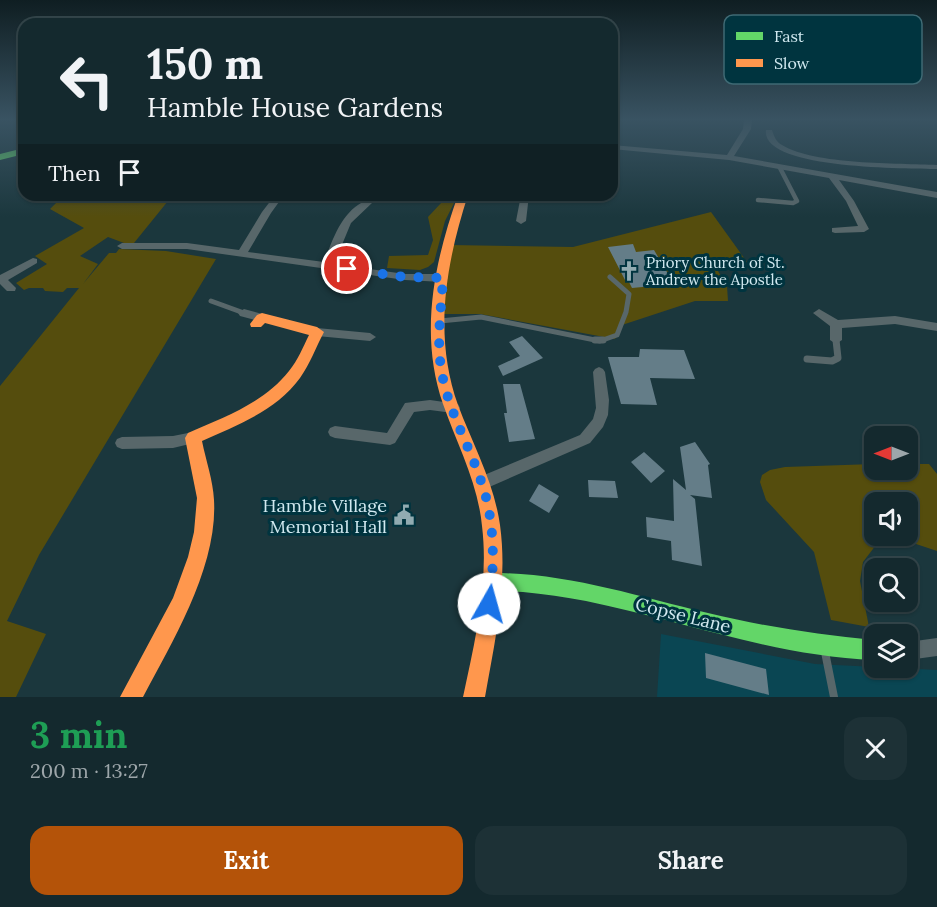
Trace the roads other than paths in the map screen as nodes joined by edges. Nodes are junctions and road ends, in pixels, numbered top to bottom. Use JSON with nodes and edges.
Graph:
{"nodes":[{"id":1,"x":18,"y":153,"type":"edge"},
{"id":2,"x":671,"y":153,"type":"edge"},
{"id":3,"x":732,"y":153,"type":"edge"},
{"id":4,"x":794,"y":153,"type":"edge"},
{"id":5,"x":0,"y":157,"type":"edge"},
{"id":6,"x":729,"y":158,"type":"junction"},
{"id":7,"x":937,"y":167,"type":"edge"},
{"id":8,"x":780,"y":168,"type":"junction"},
{"id":9,"x":832,"y":177,"type":"junction"},
{"id":10,"x":937,"y":195,"type":"edge"},
{"id":11,"x":758,"y":200,"type":"dead end"},
{"id":12,"x":275,"y":201,"type":"edge"},
{"id":13,"x":461,"y":201,"type":"edge"},
{"id":14,"x":524,"y":201,"type":"edge"},
{"id":15,"x":367,"y":203,"type":"dead end"},
{"id":16,"x":521,"y":221,"type":"dead end"},
{"id":17,"x":836,"y":230,"type":"dead end"},
{"id":18,"x":195,"y":236,"type":"dead end"},
{"id":19,"x":122,"y":246,"type":"dead end"},
{"id":20,"x":187,"y":246,"type":"junction"},
{"id":21,"x":243,"y":252,"type":"junction"},
{"id":22,"x":33,"y":261,"type":"dead end"},
{"id":23,"x":328,"y":266,"type":"junction"},
{"id":24,"x":610,"y":277,"type":"dead end"},
{"id":25,"x":443,"y":278,"type":"junction"},
{"id":26,"x":1,"y":279,"type":"edge"},
{"id":27,"x":11,"y":288,"type":"dead end"},
{"id":28,"x":211,"y":301,"type":"dead end"},
{"id":29,"x":244,"y":313,"type":"joint"},
{"id":30,"x":819,"y":314,"type":"dead end"},
{"id":31,"x":259,"y":321,"type":"joint"},
{"id":32,"x":440,"y":321,"type":"junction"},
{"id":33,"x":836,"y":324,"type":"junction"},
{"id":34,"x":937,"y":327,"type":"edge"},
{"id":35,"x":317,"y":332,"type":"junction"},
{"id":36,"x":370,"y":337,"type":"dead end"},
{"id":37,"x":836,"y":340,"type":"joint"},
{"id":38,"x":807,"y":359,"type":"dead end"},
{"id":39,"x":599,"y":372,"type":"dead end"},
{"id":40,"x":453,"y":408,"type":"junction"},
{"id":41,"x":335,"y":432,"type":"dead end"},
{"id":42,"x":193,"y":438,"type":"junction"},
{"id":43,"x":122,"y":443,"type":"dead end"},
{"id":44,"x":482,"y":483,"type":"junction"},
{"id":45,"x":493,"y":582,"type":"junction"},
{"id":46,"x":824,"y":646,"type":"junction"},
{"id":47,"x":937,"y":648,"type":"edge"},
{"id":48,"x":864,"y":649,"type":"edge"},
{"id":49,"x":918,"y":650,"type":"edge"},
{"id":50,"x":477,"y":696,"type":"edge"},
{"id":51,"x":131,"y":697,"type":"edge"},
{"id":52,"x":834,"y":697,"type":"edge"}],
"edges":[{"from":1,"to":5,"type":"street"},
{"from":2,"to":6,"type":"street"},
{"from":3,"to":6,"type":"street"},
{"from":4,"to":7,"type":"street"},
{"from":6,"to":8,"type":"street"},
{"from":8,"to":9,"type":"street"},
{"from":8,"to":11,"type":"lane"},
{"from":9,"to":10,"type":"street"},
{"from":9,"to":17,"type":"street"},
{"from":12,"to":21,"type":"street"},
{"from":13,"to":25,"type":"street"},
{"from":14,"to":16,"type":"street"},
{"from":15,"to":23,"type":"street"},
{"from":18,"to":20,"type":"street"},
{"from":19,"to":20,"type":"street"},
{"from":20,"to":21,"type":"street"},
{"from":21,"to":23,"type":"street"},
{"from":22,"to":26,"type":"street"},
{"from":23,"to":25,"type":"street"},
{"from":24,"to":32,"type":"lane"},
{"from":25,"to":32,"type":"street"},
{"from":26,"to":27,"type":"street"},
{"from":28,"to":29,"type":"lane"},
{"from":29,"to":31,"type":"street"},
{"from":30,"to":33,"type":"street"},
{"from":31,"to":35,"type":"street"},
{"from":32,"to":40,"type":"street"},
{"from":33,"to":34,"type":"street"},
{"from":33,"to":37,"type":"street"},
{"from":35,"to":36,"type":"street"},
{"from":35,"to":42,"type":"street"},
{"from":37,"to":38,"type":"lane"},
{"from":39,"to":44,"type":"street"},
{"from":40,"to":41,"type":"street"},
{"from":40,"to":44,"type":"street"},
{"from":42,"to":43,"type":"street"},
{"from":42,"to":51,"type":"street"},
{"from":44,"to":45,"type":"street"},
{"from":45,"to":46,"type":"street","name":"Copse Lane"},
{"from":45,"to":50,"type":"street"},
{"from":46,"to":48,"type":"street","name":"Copse Lane"},
{"from":46,"to":52,"type":"lane"},
{"from":47,"to":49,"type":"street"}]}
